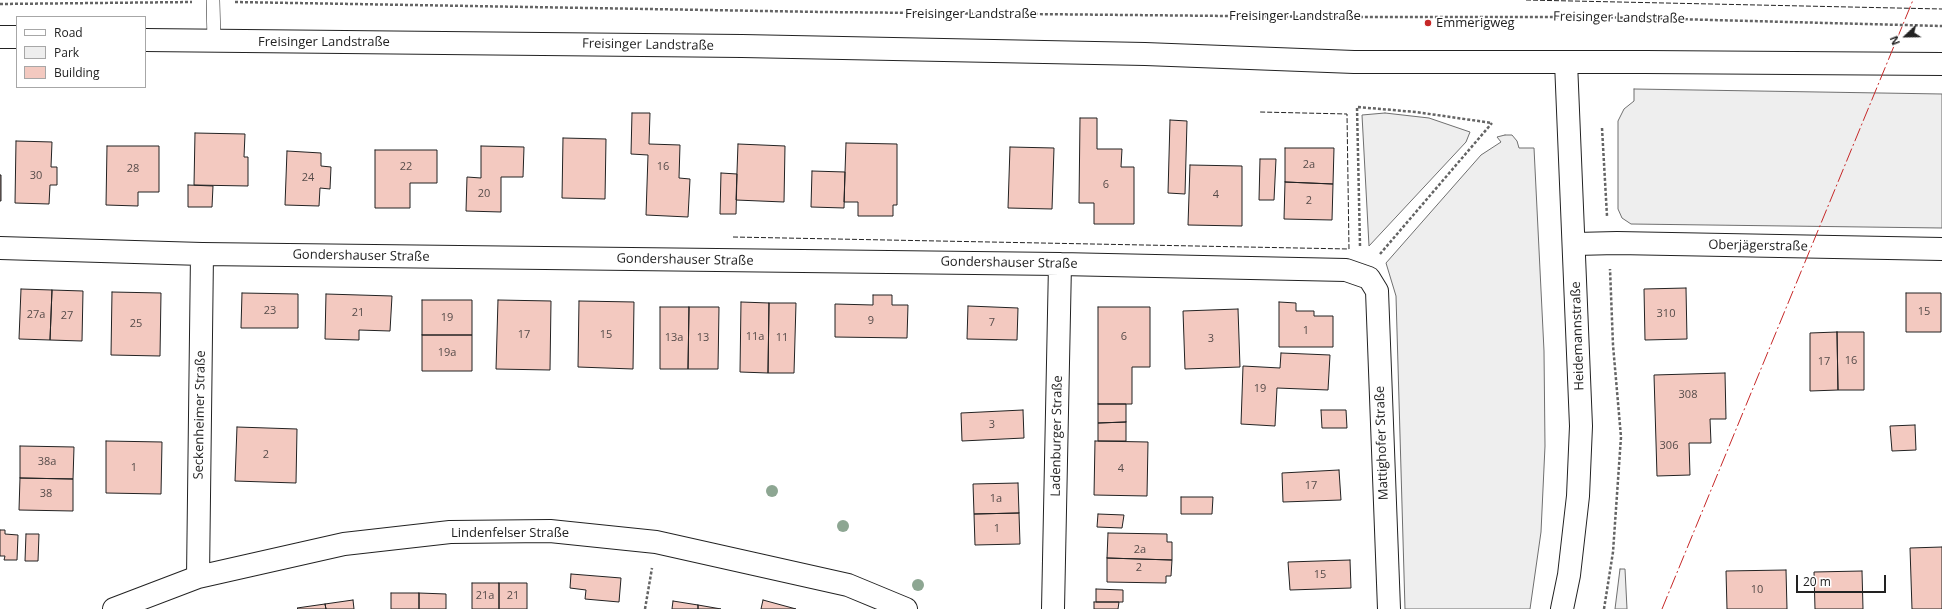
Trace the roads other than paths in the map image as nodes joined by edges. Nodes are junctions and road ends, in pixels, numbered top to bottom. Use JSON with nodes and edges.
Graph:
{"nodes":[{"id":1,"x":213,"y":1,"type":"edge"},
{"id":2,"x":0,"y":37,"type":"edge"},
{"id":3,"x":16,"y":37,"type":"edge"},
{"id":4,"x":146,"y":40,"type":"edge"},
{"id":5,"x":214,"y":42,"type":"junction"},
{"id":6,"x":1566,"y":62,"type":"junction"},
{"id":7,"x":1942,"y":64,"type":"edge"},
{"id":8,"x":1575,"y":244,"type":"junction"},
{"id":9,"x":0,"y":248,"type":"edge"},
{"id":10,"x":1942,"y":249,"type":"edge"},
{"id":11,"x":202,"y":254,"type":"junction"},
{"id":12,"x":1060,"y":264,"type":"junction"},
{"id":13,"x":1369,"y":278,"type":"joint"},
{"id":14,"x":198,"y":577,"type":"junction"},
{"id":15,"x":114,"y":609,"type":"edge"},
{"id":16,"x":906,"y":609,"type":"edge"},
{"id":17,"x":1054,"y":609,"type":"edge"},
{"id":18,"x":1389,"y":609,"type":"edge"},
{"id":19,"x":1562,"y":609,"type":"edge"}],
"edges":[{"from":1,"to":5,"type":"lane"},
{"from":2,"to":3,"type":"street"},
{"from":4,"to":5,"type":"street","name":"Freisinger Landstraße"},
{"from":5,"to":6,"type":"street","name":"Freisinger Landstraße"},
{"from":6,"to":7,"type":"street","name":"Freisinger Landstraße"},
{"from":6,"to":8,"type":"street","name":"Heidemannstraße"},
{"from":8,"to":10,"type":"street","name":"Oberjägerstraße"},
{"from":8,"to":19,"type":"street","name":"Heidemannstraße"},
{"from":9,"to":11,"type":"street","name":"Gondershauser Straße"},
{"from":11,"to":12,"type":"street","name":"Gondershauser Straße"},
{"from":11,"to":14,"type":"street","name":"Seckenheimer Straße"},
{"from":12,"to":13,"type":"street","name":"Gondershauser Straße"},
{"from":12,"to":17,"type":"street","name":"Ladenburger Straße"},
{"from":13,"to":18,"type":"street","name":"Mattighofer Straße"},
{"from":14,"to":15,"type":"street","name":"Lindenfelser Straße"},
{"from":14,"to":16,"type":"street","name":"Lindenfelser Straße"}]}
